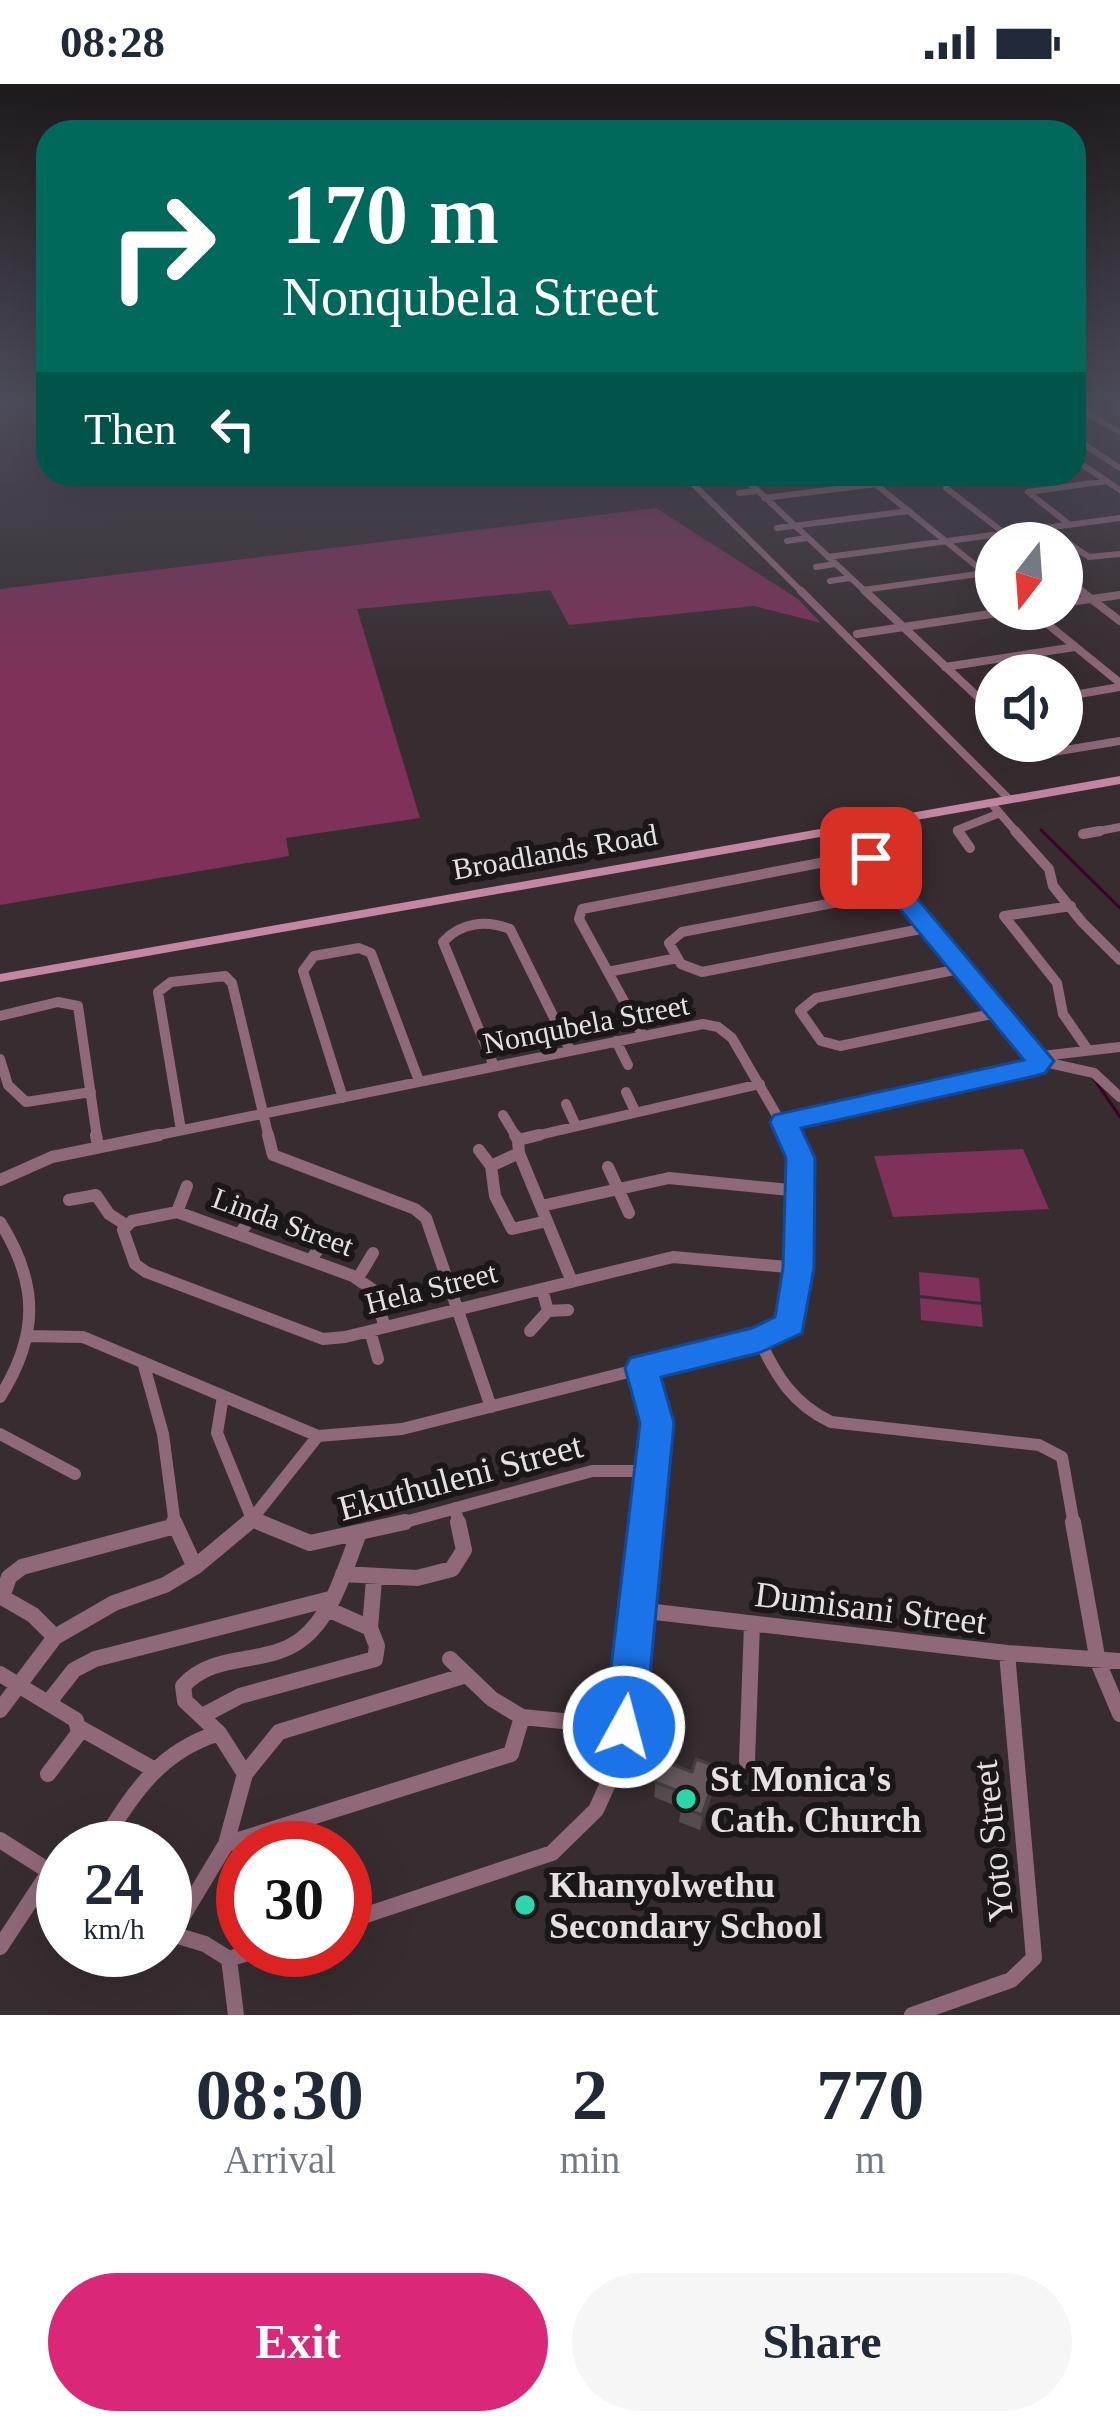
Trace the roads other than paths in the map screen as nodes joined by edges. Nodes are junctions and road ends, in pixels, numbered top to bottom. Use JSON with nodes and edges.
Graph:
{"nodes":[{"id":1,"x":703,"y":495,"type":"edge"},
{"id":2,"x":752,"y":495,"type":"edge"},
{"id":3,"x":773,"y":495,"type":"edge"},
{"id":4,"x":889,"y":495,"type":"edge"},
{"id":5,"x":955,"y":495,"type":"edge"},
{"id":6,"x":1029,"y":495,"type":"edge"},
{"id":7,"x":763,"y":497,"type":"junction"},
{"id":8,"x":752,"y":505,"type":"dead end"},
{"id":9,"x":909,"y":512,"type":"junction"},
{"id":10,"x":781,"y":514,"type":"junction"},
{"id":11,"x":765,"y":516,"type":"dead end"},
{"id":12,"x":1120,"y":518,"type":"edge"},
{"id":13,"x":991,"y":522,"type":"edge"},
{"id":14,"x":1066,"y":522,"type":"edge"},
{"id":15,"x":823,"y":523,"type":"junction"},
{"id":16,"x":1083,"y":523,"type":"edge"},
{"id":17,"x":794,"y":526,"type":"junction"},
{"id":18,"x":776,"y":528,"type":"dead end"},
{"id":19,"x":831,"y":530,"type":"dead end"},
{"id":20,"x":975,"y":537,"type":"edge"},
{"id":21,"x":807,"y":538,"type":"junction"},
{"id":22,"x":788,"y":541,"type":"dead end"},
{"id":23,"x":946,"y":541,"type":"junction"},
{"id":24,"x":1083,"y":553,"type":"edge"},
{"id":25,"x":804,"y":554,"type":"dead end"},
{"id":26,"x":1120,"y":554,"type":"edge"},
{"id":27,"x":828,"y":558,"type":"junction"},
{"id":28,"x":975,"y":564,"type":"edge"},
{"id":29,"x":816,"y":567,"type":"dead end"},
{"id":30,"x":975,"y":575,"type":"edge"},
{"id":31,"x":850,"y":578,"type":"junction"},
{"id":32,"x":830,"y":580,"type":"dead end"},
{"id":33,"x":863,"y":590,"type":"junction"},
{"id":34,"x":1083,"y":593,"type":"edge"},
{"id":35,"x":1120,"y":595,"type":"edge"},
{"id":36,"x":1091,"y":599,"type":"junction"},
{"id":37,"x":1083,"y":600,"type":"edge"},
{"id":38,"x":975,"y":616,"type":"edge"},
{"id":39,"x":1120,"y":621,"type":"edge"},
{"id":40,"x":902,"y":627,"type":"junction"},
{"id":41,"x":1055,"y":630,"type":"edge"},
{"id":42,"x":857,"y":634,"type":"dead end"},
{"id":43,"x":1076,"y":646,"type":"junction"},
{"id":44,"x":945,"y":667,"type":"junction"},
{"id":45,"x":1120,"y":685,"type":"edge"},
{"id":46,"x":975,"y":693,"type":"edge"},
{"id":47,"x":1083,"y":693,"type":"edge"},
{"id":48,"x":1120,"y":741,"type":"edge"},
{"id":49,"x":1083,"y":747,"type":"edge"},
{"id":50,"x":1120,"y":780,"type":"edge"},
{"id":51,"x":1009,"y":800,"type":"junction"},
{"id":52,"x":995,"y":808,"type":"junction"},
{"id":53,"x":1120,"y":827,"type":"edge"},
{"id":54,"x":1083,"y":834,"type":"dead end"},
{"id":55,"x":970,"y":848,"type":"dead end"},
{"id":56,"x":901,"y":890,"type":"junction"},
{"id":57,"x":1071,"y":906,"type":"junction"},
{"id":58,"x":931,"y":927,"type":"junction"},
{"id":59,"x":677,"y":958,"type":"junction"},
{"id":60,"x":1120,"y":960,"type":"edge"},
{"id":61,"x":964,"y":968,"type":"junction"},
{"id":62,"x":608,"y":972,"type":"junction"},
{"id":63,"x":0,"y":979,"type":"edge"},
{"id":64,"x":1001,"y":1012,"type":"junction"},
{"id":65,"x":0,"y":1016,"type":"edge"},
{"id":66,"x":643,"y":1036,"type":"junction"},
{"id":67,"x":616,"y":1041,"type":"junction"},
{"id":68,"x":1120,"y":1047,"type":"edge"},
{"id":69,"x":570,"y":1050,"type":"junction"},
{"id":70,"x":1088,"y":1050,"type":"junction"},
{"id":71,"x":0,"y":1059,"type":"edge"},
{"id":72,"x":1039,"y":1059,"type":"junction"},
{"id":73,"x":628,"y":1065,"type":"dead end"},
{"id":74,"x":494,"y":1066,"type":"junction"},
{"id":75,"x":419,"y":1081,"type":"junction"},
{"id":76,"x":760,"y":1084,"type":"junction"},
{"id":77,"x":91,"y":1092,"type":"junction"},
{"id":78,"x":626,"y":1092,"type":"dead end"},
{"id":79,"x":1120,"y":1097,"type":"edge"},
{"id":80,"x":343,"y":1098,"type":"junction"},
{"id":81,"x":566,"y":1104,"type":"dead end"},
{"id":82,"x":635,"y":1111,"type":"junction"},
{"id":83,"x":263,"y":1114,"type":"junction"},
{"id":84,"x":503,"y":1115,"type":"dead end"},
{"id":85,"x":784,"y":1122,"type":"junction"},
{"id":86,"x":575,"y":1124,"type":"junction"},
{"id":87,"x":182,"y":1130,"type":"junction"},
{"id":88,"x":521,"y":1143,"type":"junction"},
{"id":89,"x":98,"y":1147,"type":"junction"},
{"id":90,"x":479,"y":1150,"type":"dead end"},
{"id":91,"x":491,"y":1166,"type":"junction"},
{"id":92,"x":608,"y":1167,"type":"dead end"},
{"id":93,"x":0,"y":1180,"type":"edge"},
{"id":94,"x":188,"y":1186,"type":"dead end"},
{"id":95,"x":618,"y":1188,"type":"junction"},
{"id":96,"x":800,"y":1191,"type":"junction"},
{"id":97,"x":69,"y":1200,"type":"dead end"},
{"id":98,"x":541,"y":1206,"type":"junction"},
{"id":99,"x":258,"y":1210,"type":"dead end"},
{"id":100,"x":177,"y":1212,"type":"junction"},
{"id":101,"x":629,"y":1213,"type":"dead end"},
{"id":102,"x":547,"y":1221,"type":"junction"},
{"id":103,"x":0,"y":1222,"type":"edge"},
{"id":104,"x":129,"y":1223,"type":"junction"},
{"id":105,"x":512,"y":1229,"type":"junction"},
{"id":106,"x":239,"y":1234,"type":"junction"},
{"id":107,"x":328,"y":1234,"type":"dead end"},
{"id":108,"x":518,"y":1244,"type":"dead end"},
{"id":109,"x":373,"y":1253,"type":"dead end"},
{"id":110,"x":310,"y":1260,"type":"junction"},
{"id":111,"x":799,"y":1268,"type":"junction"},
{"id":112,"x":358,"y":1278,"type":"junction"},
{"id":113,"x":572,"y":1282,"type":"junction"},
{"id":114,"x":542,"y":1289,"type":"junction"},
{"id":115,"x":458,"y":1309,"type":"junction"},
{"id":116,"x":568,"y":1310,"type":"dead end"},
{"id":117,"x":548,"y":1311,"type":"junction"},
{"id":118,"x":378,"y":1329,"type":"junction"},
{"id":119,"x":530,"y":1331,"type":"dead end"},
{"id":120,"x":27,"y":1336,"type":"junction"},
{"id":121,"x":759,"y":1340,"type":"junction"},
{"id":122,"x":378,"y":1359,"type":"dead end"},
{"id":123,"x":143,"y":1362,"type":"junction"},
{"id":124,"x":642,"y":1368,"type":"junction"},
{"id":125,"x":0,"y":1396,"type":"edge"},
{"id":126,"x":223,"y":1396,"type":"junction"},
{"id":127,"x":490,"y":1407,"type":"junction"},
{"id":128,"x":0,"y":1434,"type":"edge"},
{"id":129,"x":318,"y":1436,"type":"junction"},
{"id":130,"x":651,"y":1471,"type":"junction"},
{"id":131,"x":75,"y":1474,"type":"dead end"},
{"id":132,"x":455,"y":1508,"type":"junction"},
{"id":133,"x":252,"y":1520,"type":"junction"},
{"id":134,"x":175,"y":1526,"type":"junction"},
{"id":135,"x":359,"y":1533,"type":"junction"},
{"id":136,"x":195,"y":1567,"type":"junction"},
{"id":137,"x":343,"y":1574,"type":"junction"},
{"id":138,"x":374,"y":1579,"type":"junction"},
{"id":139,"x":1,"y":1596,"type":"edge"},
{"id":140,"x":327,"y":1603,"type":"junction"},
{"id":141,"x":638,"y":1610,"type":"junction"},
{"id":142,"x":752,"y":1624,"type":"junction"},
{"id":143,"x":370,"y":1628,"type":"junction"},
{"id":144,"x":55,"y":1637,"type":"junction"},
{"id":145,"x":1007,"y":1653,"type":"junction"},
{"id":146,"x":450,"y":1659,"type":"dead end"},
{"id":147,"x":1120,"y":1661,"type":"edge"},
{"id":148,"x":1098,"y":1662,"type":"junction"},
{"id":149,"x":0,"y":1674,"type":"edge"},
{"id":150,"x":463,"y":1676,"type":"junction"},
{"id":151,"x":24,"y":1679,"type":"junction"},
{"id":152,"x":48,"y":1703,"type":"junction"},
{"id":153,"x":0,"y":1710,"type":"edge"},
{"id":154,"x":1120,"y":1714,"type":"edge"},
{"id":155,"x":204,"y":1715,"type":"junction"},
{"id":156,"x":522,"y":1717,"type":"junction"},
{"id":157,"x":624,"y":1727,"type":"junction"},
{"id":158,"x":80,"y":1728,"type":"junction"},
{"id":159,"x":219,"y":1733,"type":"junction"},
{"id":160,"x":747,"y":1761,"type":"dead end"},
{"id":161,"x":153,"y":1769,"type":"junction"},
{"id":162,"x":48,"y":1774,"type":"dead end"},
{"id":163,"x":245,"y":1774,"type":"junction"},
{"id":164,"x":117,"y":1821,"type":"edge"},
{"id":165,"x":232,"y":1821,"type":"edge"},
{"id":166,"x":301,"y":1821,"type":"edge"},
{"id":167,"x":0,"y":1840,"type":"edge"},
{"id":168,"x":216,"y":1860,"type":"edge"},
{"id":169,"x":36,"y":1863,"type":"edge"},
{"id":170,"x":192,"y":1897,"type":"edge"},
{"id":171,"x":36,"y":1902,"type":"edge"},
{"id":172,"x":372,"y":1913,"type":"edge"},
{"id":173,"x":0,"y":1947,"type":"edge"},
{"id":174,"x":232,"y":1977,"type":"edge"},
{"id":175,"x":236,"y":2015,"type":"edge"},
{"id":176,"x":912,"y":2015,"type":"edge"}],
"edges":[{"from":1,"to":51,"type":"street"},
{"from":2,"to":7,"type":"street"},
{"from":3,"to":7,"type":"street"},
{"from":4,"to":9,"type":"street"},
{"from":5,"to":13,"type":"street"},
{"from":6,"to":14,"type":"street"},
{"from":7,"to":8,"type":"street"},
{"from":7,"to":10,"type":"street"},
{"from":9,"to":15,"type":"street"},
{"from":9,"to":23,"type":"street"},
{"from":10,"to":11,"type":"street"},
{"from":10,"to":17,"type":"street"},
{"from":12,"to":16,"type":"street"},
{"from":15,"to":17,"type":"street"},
{"from":15,"to":19,"type":"street"},
{"from":17,"to":18,"type":"street"},
{"from":17,"to":21,"type":"street"},
{"from":20,"to":23,"type":"street"},
{"from":21,"to":22,"type":"street"},
{"from":21,"to":27,"type":"street"},
{"from":23,"to":27,"type":"street"},
{"from":23,"to":28,"type":"street"},
{"from":24,"to":26,"type":"street"},
{"from":25,"to":27,"type":"street"},
{"from":27,"to":29,"type":"street"},
{"from":27,"to":31,"type":"street"},
{"from":30,"to":33,"type":"street"},
{"from":31,"to":32,"type":"street"},
{"from":31,"to":33,"type":"street"},
{"from":33,"to":40,"type":"street"},
{"from":34,"to":36,"type":"street"},
{"from":35,"to":36,"type":"street"},
{"from":36,"to":37,"type":"street"},
{"from":36,"to":39,"type":"street"},
{"from":38,"to":40,"type":"street"},
{"from":40,"to":42,"type":"street"},
{"from":40,"to":44,"type":"street"},
{"from":41,"to":43,"type":"street"},
{"from":43,"to":44,"type":"street"},
{"from":43,"to":45,"type":"street"},
{"from":44,"to":46,"type":"street"},
{"from":45,"to":47,"type":"street"},
{"from":48,"to":49,"type":"street"},
{"from":50,"to":51,"type":"main road","name":"Broadlands Road"},
{"from":51,"to":52,"type":"main road","name":"Broadlands Road"},
{"from":52,"to":55,"type":"street"},
{"from":52,"to":57,"type":"street"},
{"from":52,"to":63,"type":"main road","name":"Broadlands Road"},
{"from":53,"to":54,"type":"street"},
{"from":56,"to":58,"type":"street"},
{"from":56,"to":59,"type":"street"},
{"from":56,"to":62,"type":"street"},
{"from":57,"to":60,"type":"street"},
{"from":57,"to":70,"type":"street"},
{"from":58,"to":59,"type":"street"},
{"from":58,"to":61,"type":"street"},
{"from":59,"to":62,"type":"street"},
{"from":61,"to":64,"type":"street"},
{"from":61,"to":64,"type":"street"},
{"from":62,"to":66,"type":"street"},
{"from":64,"to":72,"type":"street"},
{"from":65,"to":77,"type":"street"},
{"from":66,"to":67,"type":"street","name":"Nonqubela Street"},
{"from":66,"to":76,"type":"street","name":"Nonqubela Street"},
{"from":67,"to":69,"type":"street","name":"Nonqubela Street"},
{"from":67,"to":73,"type":"street"},
{"from":68,"to":70,"type":"street"},
{"from":69,"to":74,"type":"street","name":"Nonqubela Street"},
{"from":69,"to":74,"type":"street"},
{"from":70,"to":72,"type":"street"},
{"from":71,"to":77,"type":"street"},
{"from":72,"to":79,"type":"street"},
{"from":72,"to":85,"type":"street"},
{"from":74,"to":75,"type":"street","name":"Nonqubela Street"},
{"from":75,"to":80,"type":"street","name":"Nonqubela Street"},
{"from":75,"to":80,"type":"street"},
{"from":76,"to":82,"type":"street"},
{"from":76,"to":85,"type":"street","name":"Nonqubela Street"},
{"from":77,"to":89,"type":"street"},
{"from":78,"to":82,"type":"street"},
{"from":80,"to":83,"type":"street","name":"Nonqubela Street"},
{"from":81,"to":86,"type":"street"},
{"from":82,"to":86,"type":"street"},
{"from":83,"to":87,"type":"street","name":"Nonqubela Street"},
{"from":83,"to":87,"type":"street"},
{"from":83,"to":115,"type":"street"},
{"from":84,"to":88,"type":"street"},
{"from":85,"to":96,"type":"street","name":"Nonqubela Street"},
{"from":86,"to":88,"type":"street"},
{"from":87,"to":89,"type":"street","name":"Nonqubela Street"},
{"from":88,"to":91,"type":"street"},
{"from":88,"to":98,"type":"street"},
{"from":89,"to":93,"type":"street","name":"Nonqubela Street"},
{"from":90,"to":91,"type":"street"},
{"from":91,"to":105,"type":"street"},
{"from":92,"to":95,"type":"street"},
{"from":94,"to":100,"type":"street"},
{"from":95,"to":96,"type":"street"},
{"from":95,"to":98,"type":"street"},
{"from":95,"to":101,"type":"street"},
{"from":96,"to":111,"type":"street","name":"Nonqubela Street"},
{"from":97,"to":104,"type":"street"},
{"from":98,"to":102,"type":"street"},
{"from":99,"to":106,"type":"street"},
{"from":100,"to":104,"type":"street","name":"Linda Street"},
{"from":100,"to":106,"type":"street","name":"Linda Street"},
{"from":102,"to":105,"type":"street"},
{"from":102,"to":113,"type":"street"},
{"from":103,"to":120,"type":"street"},
{"from":104,"to":118,"type":"street","name":"Hela Street"},
{"from":105,"to":108,"type":"street"},
{"from":106,"to":110,"type":"street","name":"Linda Street"},
{"from":107,"to":110,"type":"street"},
{"from":109,"to":112,"type":"street"},
{"from":110,"to":112,"type":"street","name":"Linda Street"},
{"from":111,"to":113,"type":"street","name":"Hela Street"},
{"from":111,"to":121,"type":"street","name":"Nonqubela Street"},
{"from":112,"to":118,"type":"street","name":"Linda Street"},
{"from":113,"to":114,"type":"street","name":"Hela Street"},
{"from":114,"to":115,"type":"street","name":"Hela Street"},
{"from":114,"to":117,"type":"street"},
{"from":115,"to":118,"type":"street","name":"Hela Street"},
{"from":115,"to":127,"type":"street"},
{"from":116,"to":117,"type":"street"},
{"from":117,"to":119,"type":"street"},
{"from":118,"to":122,"type":"street","name":"Linda Street"},
{"from":120,"to":123,"type":"street"},
{"from":120,"to":125,"type":"street"},
{"from":121,"to":124,"type":"street"},
{"from":121,"to":148,"type":"street"},
{"from":123,"to":126,"type":"street"},
{"from":123,"to":134,"type":"street"},
{"from":124,"to":127,"type":"street"},
{"from":124,"to":130,"type":"street"},
{"from":126,"to":129,"type":"street"},
{"from":126,"to":133,"type":"street"},
{"from":127,"to":129,"type":"street"},
{"from":128,"to":131,"type":"street"},
{"from":129,"to":133,"type":"street","name":"Ekuthuleni Street"},
{"from":130,"to":132,"type":"street","name":"Ekuthuleni Street"},
{"from":130,"to":141,"type":"street"},
{"from":132,"to":135,"type":"street","name":"Ekuthuleni Street"},
{"from":132,"to":138,"type":"street"},
{"from":133,"to":135,"type":"street","name":"Ekuthuleni Street"},
{"from":133,"to":136,"type":"street"},
{"from":134,"to":136,"type":"street"},
{"from":134,"to":139,"type":"street"},
{"from":135,"to":137,"type":"street"},
{"from":136,"to":144,"type":"street"},
{"from":137,"to":138,"type":"street"},
{"from":137,"to":140,"type":"street"},
{"from":138,"to":143,"type":"street"},
{"from":139,"to":144,"type":"street"},
{"from":140,"to":143,"type":"street"},
{"from":140,"to":152,"type":"street"},
{"from":140,"to":155,"type":"street"},
{"from":141,"to":142,"type":"street","name":"Dumisani Street"},
{"from":141,"to":157,"type":"street"},
{"from":142,"to":145,"type":"street","name":"Dumisani Street"},
{"from":142,"to":160,"type":"street"},
{"from":143,"to":155,"type":"street"},
{"from":144,"to":151,"type":"street"},
{"from":145,"to":148,"type":"street","name":"Dumisani Street"},
{"from":145,"to":176,"type":"street","name":"Yoto Street"},
{"from":146,"to":150,"type":"street"},
{"from":147,"to":148,"type":"street","name":"Dumisani Street"},
{"from":148,"to":154,"type":"street"},
{"from":149,"to":151,"type":"street"},
{"from":150,"to":156,"type":"street"},
{"from":150,"to":163,"type":"street"},
{"from":151,"to":152,"type":"street"},
{"from":151,"to":153,"type":"street"},
{"from":152,"to":158,"type":"street"},
{"from":155,"to":159,"type":"street"},
{"from":156,"to":157,"type":"street"},
{"from":156,"to":166,"type":"street"},
{"from":157,"to":172,"type":"street"},
{"from":158,"to":161,"type":"street"},
{"from":158,"to":162,"type":"street"},
{"from":159,"to":161,"type":"street"},
{"from":159,"to":163,"type":"street"},
{"from":161,"to":164,"type":"street"},
{"from":163,"to":165,"type":"street"},
{"from":167,"to":169,"type":"street"},
{"from":168,"to":170,"type":"street"},
{"from":171,"to":173,"type":"street"},
{"from":174,"to":175,"type":"street"}]}
